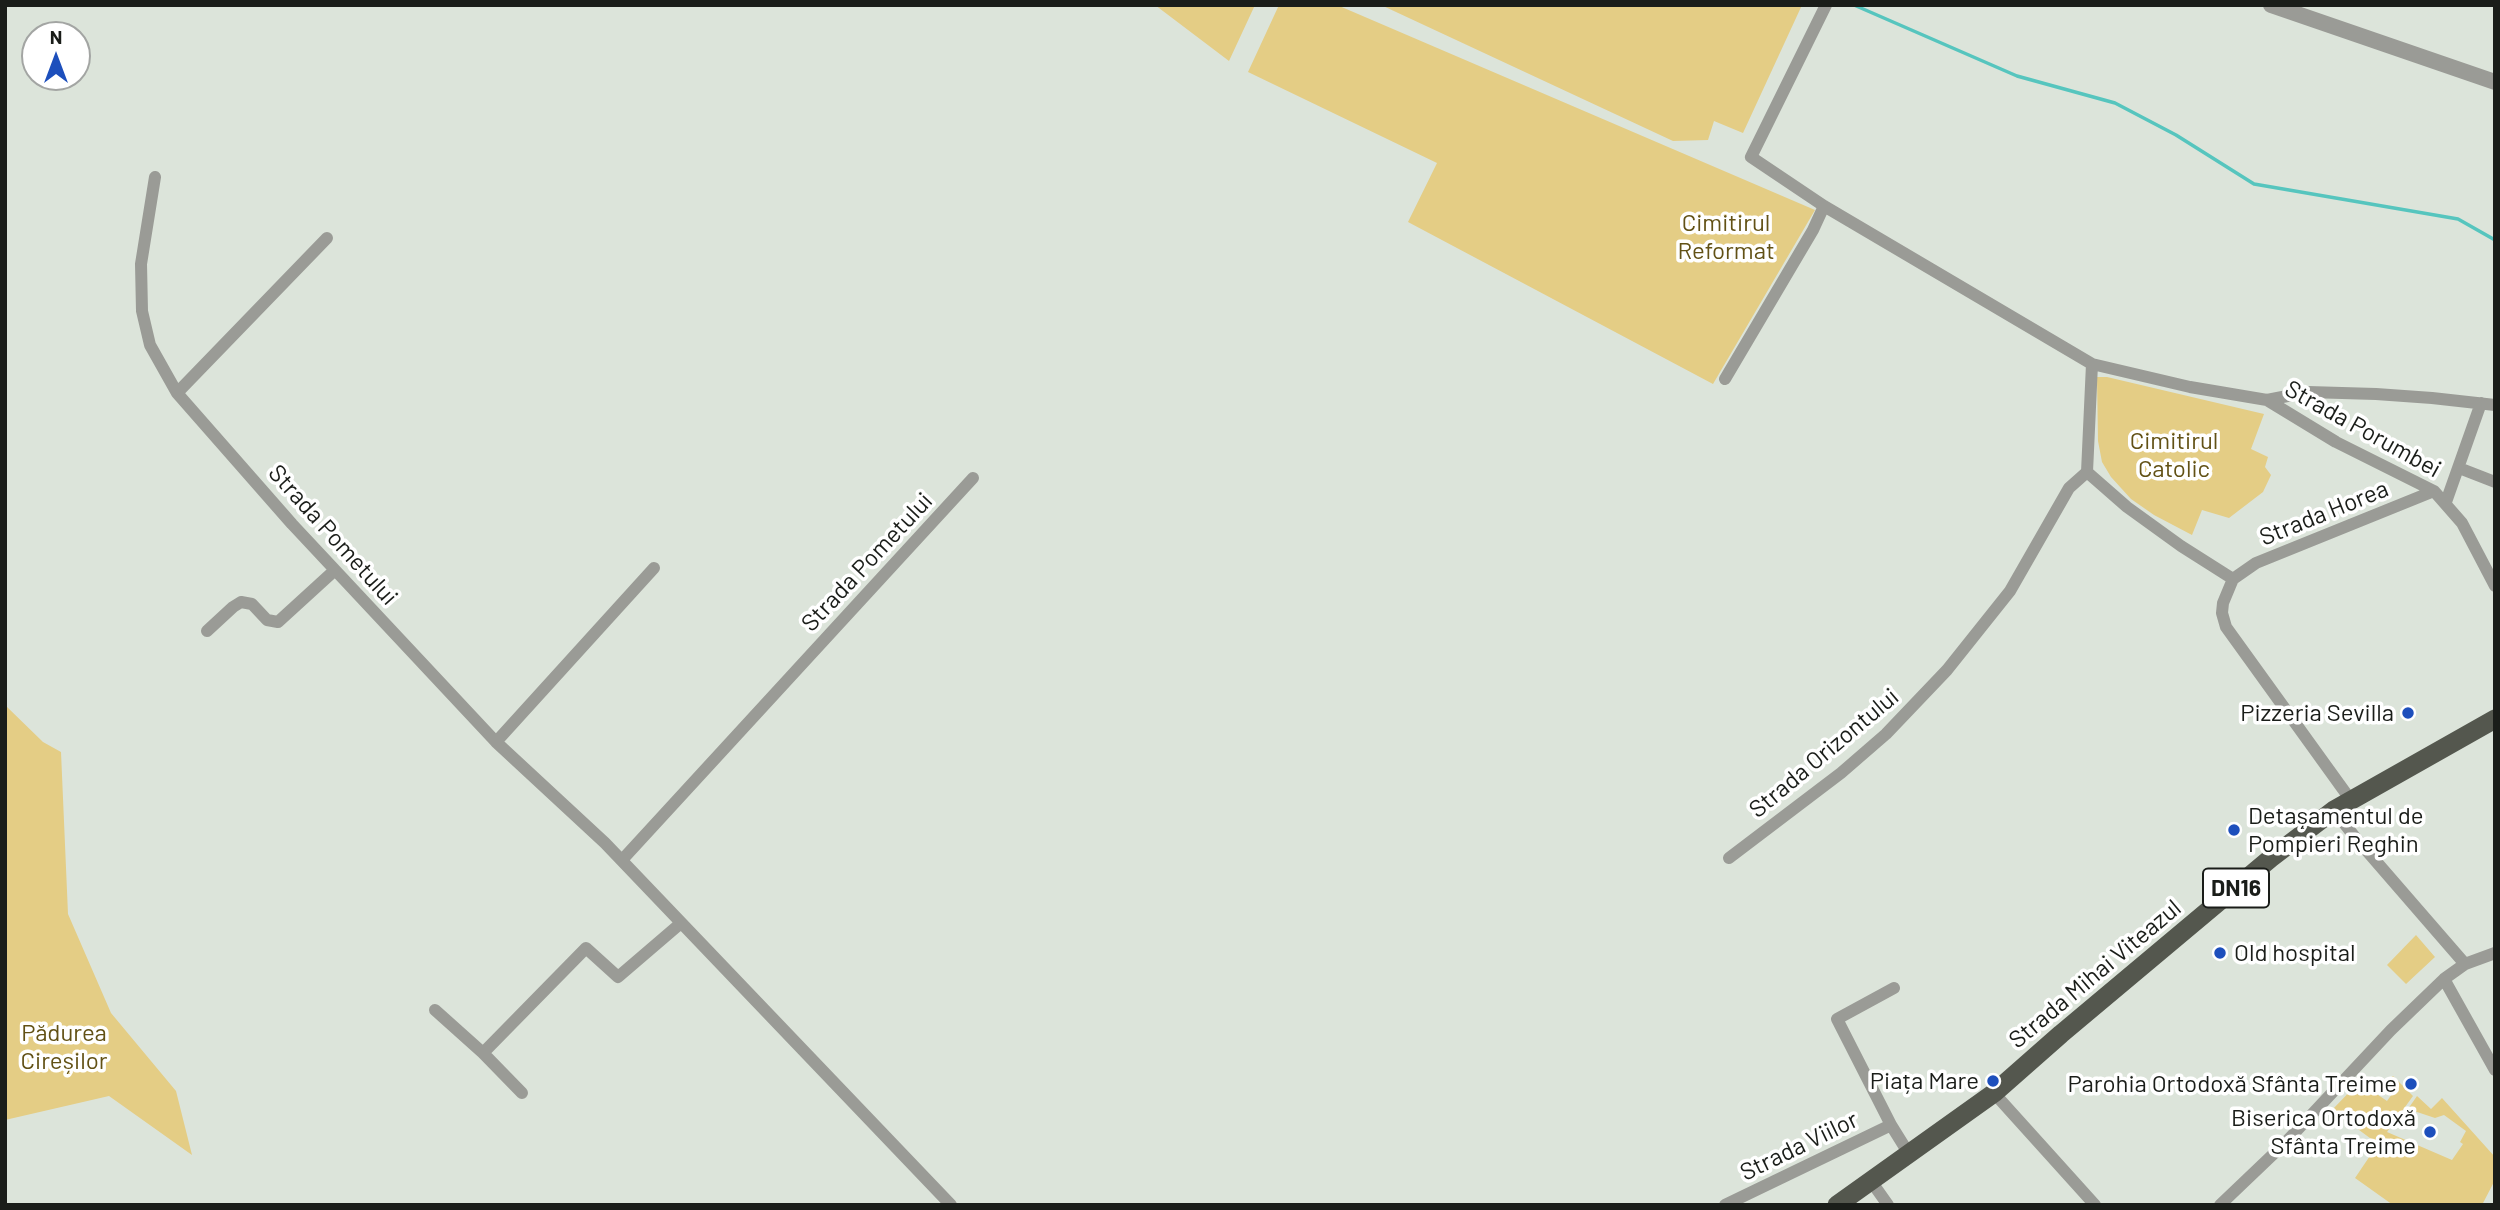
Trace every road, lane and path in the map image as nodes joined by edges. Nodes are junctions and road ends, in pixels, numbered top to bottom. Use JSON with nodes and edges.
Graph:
{"nodes":[{"id":1,"x":1826,"y":5,"type":"edge"},
{"id":2,"x":2271,"y":5,"type":"edge"},
{"id":3,"x":2495,"y":82,"type":"edge"},
{"id":4,"x":155,"y":177,"type":"dead end"},
{"id":5,"x":1824,"y":206,"type":"junction"},
{"id":6,"x":327,"y":238,"type":"dead end"},
{"id":7,"x":2092,"y":364,"type":"junction"},
{"id":8,"x":1725,"y":379,"type":"dead end"},
{"id":9,"x":177,"y":393,"type":"junction"},
{"id":10,"x":2267,"y":400,"type":"junction"},
{"id":11,"x":2481,"y":403,"type":"junction"},
{"id":12,"x":2495,"y":405,"type":"edge"},
{"id":13,"x":2459,"y":468,"type":"junction"},
{"id":14,"x":2087,"y":472,"type":"junction"},
{"id":15,"x":973,"y":478,"type":"dead end"},
{"id":16,"x":2495,"y":482,"type":"edge"},
{"id":17,"x":2434,"y":491,"type":"junction"},
{"id":18,"x":2446,"y":502,"type":"junction"},
{"id":19,"x":654,"y":568,"type":"dead end"},
{"id":20,"x":335,"y":570,"type":"junction"},
{"id":21,"x":2233,"y":579,"type":"junction"},
{"id":22,"x":2495,"y":586,"type":"edge"},
{"id":23,"x":207,"y":631,"type":"dead end"},
{"id":24,"x":2495,"y":719,"type":"edge"},
{"id":25,"x":496,"y":742,"type":"junction"},
{"id":26,"x":2342,"y":805,"type":"junction"},
{"id":27,"x":1729,"y":858,"type":"dead end"},
{"id":28,"x":622,"y":860,"type":"junction"},
{"id":29,"x":681,"y":923,"type":"junction"},
{"id":30,"x":2495,"y":954,"type":"edge"},
{"id":31,"x":2466,"y":964,"type":"junction"},
{"id":32,"x":2444,"y":979,"type":"junction"},
{"id":33,"x":1894,"y":988,"type":"dead end"},
{"id":34,"x":435,"y":1010,"type":"dead end"},
{"id":35,"x":483,"y":1054,"type":"junction"},
{"id":36,"x":2495,"y":1070,"type":"edge"},
{"id":37,"x":522,"y":1093,"type":"dead end"},
{"id":38,"x":1994,"y":1093,"type":"junction"},
{"id":39,"x":1891,"y":1125,"type":"junction"},
{"id":40,"x":1909,"y":1154,"type":"junction"},
{"id":41,"x":1871,"y":1181,"type":"junction"},
{"id":42,"x":951,"y":1205,"type":"edge"},
{"id":43,"x":1725,"y":1205,"type":"edge"},
{"id":44,"x":1837,"y":1205,"type":"edge"},
{"id":45,"x":1888,"y":1205,"type":"edge"},
{"id":46,"x":2095,"y":1205,"type":"edge"},
{"id":47,"x":2220,"y":1205,"type":"edge"}],
"edges":[{"from":1,"to":5,"type":"street","name":"Strada Porumbei"},
{"from":2,"to":3,"type":"street"},
{"from":4,"to":9,"type":"street","name":"Strada Pometului"},
{"from":5,"to":7,"type":"street","name":"Strada Porumbei"},
{"from":5,"to":8,"type":"street"},
{"from":6,"to":9,"type":"street"},
{"from":7,"to":10,"type":"street","name":"Strada Porumbei"},
{"from":7,"to":14,"type":"street"},
{"from":9,"to":20,"type":"street","name":"Strada Pometului"},
{"from":10,"to":11,"type":"street"},
{"from":10,"to":17,"type":"street","name":"Strada Porumbei"},
{"from":11,"to":12,"type":"street"},
{"from":11,"to":13,"type":"street","name":"Strada Porumbei"},
{"from":13,"to":16,"type":"street","name":"Strada Porumbei"},
{"from":13,"to":18,"type":"street","name":"Strada Porumbei"},
{"from":14,"to":21,"type":"street"},
{"from":14,"to":27,"type":"street","name":"Strada Orizontului"},
{"from":15,"to":28,"type":"street","name":"Strada Pometului"},
{"from":17,"to":18,"type":"street","name":"Strada Porumbei"},
{"from":17,"to":21,"type":"street","name":"Strada Horea"},
{"from":18,"to":22,"type":"street","name":"Strada Porumbei"},
{"from":19,"to":25,"type":"street"},
{"from":20,"to":23,"type":"street"},
{"from":20,"to":25,"type":"street","name":"Strada Pometului"},
{"from":21,"to":26,"type":"street"},
{"from":24,"to":26,"type":"highway","name":"Strada Mihai Viteazul","number":"DN16"},
{"from":25,"to":28,"type":"street","name":"Strada Pometului"},
{"from":26,"to":31,"type":"street"},
{"from":26,"to":38,"type":"highway","name":"Strada Mihai Viteazul","number":"DN16"},
{"from":28,"to":29,"type":"street","name":"Strada Pometului"},
{"from":29,"to":35,"type":"street"},
{"from":29,"to":42,"type":"street","name":"Strada Pometului"},
{"from":30,"to":31,"type":"street"},
{"from":31,"to":32,"type":"street"},
{"from":32,"to":36,"type":"street"},
{"from":32,"to":47,"type":"street"},
{"from":33,"to":39,"type":"street","name":"Strada Viilor"},
{"from":34,"to":35,"type":"street"},
{"from":35,"to":37,"type":"street"},
{"from":38,"to":40,"type":"highway","name":"Strada Mihai Viteazul","number":"DN16"},
{"from":38,"to":46,"type":"street"},
{"from":39,"to":40,"type":"street","name":"Strada Viilor"},
{"from":39,"to":43,"type":"street","name":"Strada Viilor"},
{"from":40,"to":41,"type":"highway","name":"Strada Mihai Viteazul","number":"DN16"},
{"from":41,"to":44,"type":"highway","name":"Strada Mihai Viteazul","number":"DN16"},
{"from":41,"to":45,"type":"street"}]}
